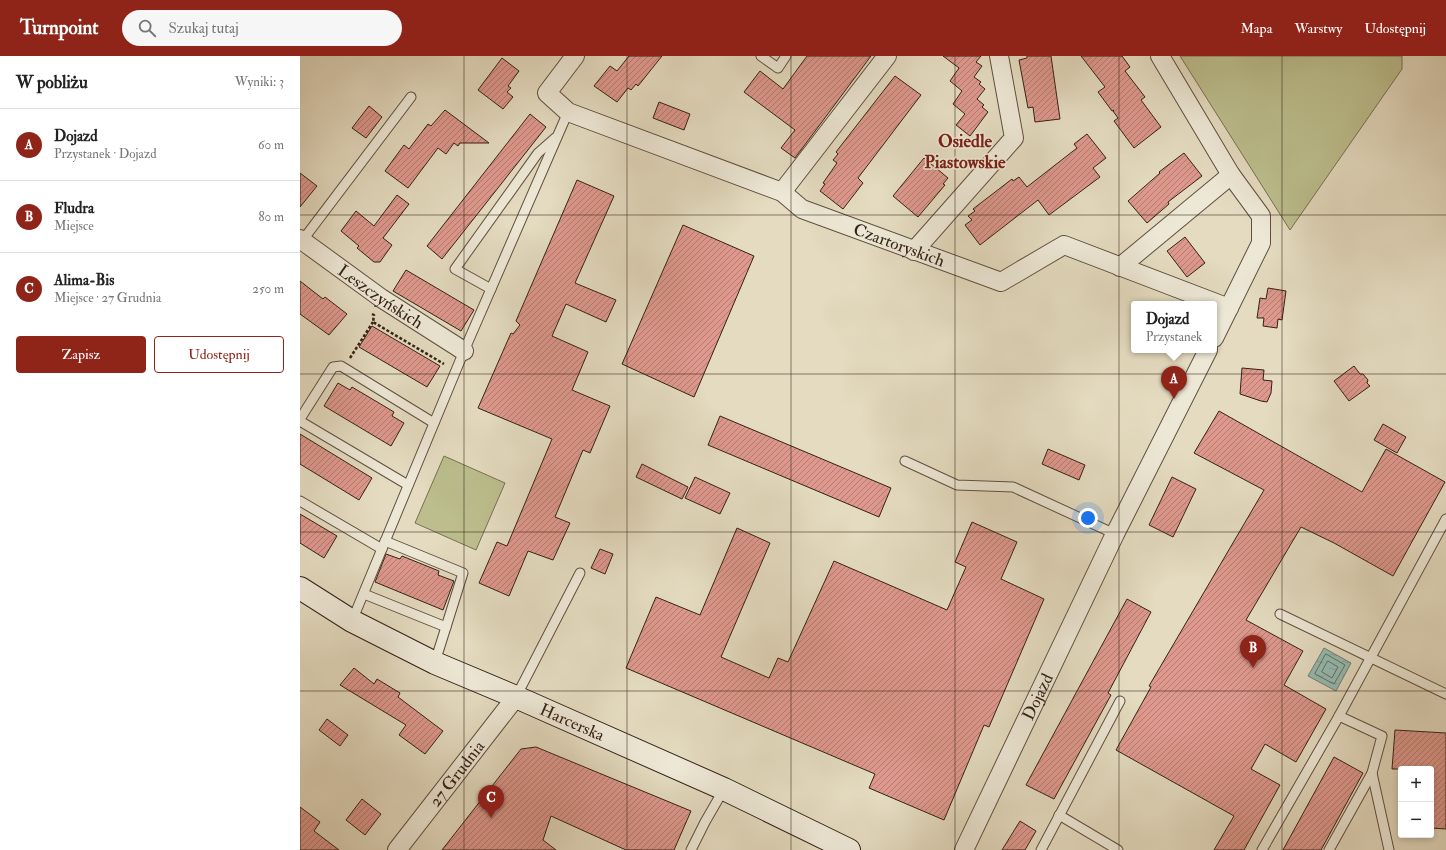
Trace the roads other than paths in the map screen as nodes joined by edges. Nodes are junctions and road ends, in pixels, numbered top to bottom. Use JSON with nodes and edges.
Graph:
{"nodes":[{"id":1,"x":575,"y":56,"type":"edge"},
{"id":2,"x":761,"y":56,"type":"edge"},
{"id":3,"x":786,"y":56,"type":"edge"},
{"id":4,"x":887,"y":56,"type":"edge"},
{"id":5,"x":999,"y":56,"type":"edge"},
{"id":6,"x":1160,"y":56,"type":"edge"},
{"id":7,"x":411,"y":97,"type":"dead end"},
{"id":8,"x":568,"y":112,"type":"junction"},
{"id":9,"x":558,"y":135,"type":"junction"},
{"id":10,"x":1231,"y":174,"type":"junction"},
{"id":11,"x":782,"y":192,"type":"junction"},
{"id":12,"x":301,"y":240,"type":"edge"},
{"id":13,"x":914,"y":251,"type":"junction"},
{"id":14,"x":1120,"y":267,"type":"junction"},
{"id":15,"x":491,"y":289,"type":"junction"},
{"id":16,"x":1210,"y":301,"type":"edge"},
{"id":17,"x":1217,"y":303,"type":"edge"},
{"id":18,"x":1229,"y":308,"type":"junction"},
{"id":19,"x":1217,"y":332,"type":"edge"},
{"id":20,"x":464,"y":351,"type":"junction"},
{"id":21,"x":1206,"y":353,"type":"edge"},
{"id":22,"x":300,"y":420,"type":"edge"},
{"id":23,"x":434,"y":423,"type":"junction"},
{"id":24,"x":905,"y":461,"type":"dead end"},
{"id":25,"x":408,"y":485,"type":"junction"},
{"id":26,"x":300,"y":501,"type":"edge"},
{"id":27,"x":1446,"y":519,"type":"edge"},
{"id":28,"x":1115,"y":534,"type":"junction"},
{"id":29,"x":383,"y":545,"type":"junction"},
{"id":30,"x":580,"y":572,"type":"dead end"},
{"id":31,"x":300,"y":588,"type":"edge"},
{"id":32,"x":364,"y":594,"type":"junction"},
{"id":33,"x":1280,"y":614,"type":"dead end"},
{"id":34,"x":352,"y":621,"type":"junction"},
{"id":35,"x":446,"y":627,"type":"junction"},
{"id":36,"x":1371,"y":657,"type":"junction"},
{"id":37,"x":435,"y":663,"type":"junction"},
{"id":38,"x":1446,"y":694,"type":"edge"},
{"id":39,"x":516,"y":697,"type":"junction"},
{"id":40,"x":1120,"y":701,"type":"dead end"},
{"id":41,"x":1339,"y":716,"type":"junction"},
{"id":42,"x":1372,"y":773,"type":"junction"},
{"id":43,"x":724,"y":789,"type":"junction"},
{"id":44,"x":1059,"y":815,"type":"junction"},
{"id":45,"x":397,"y":850,"type":"edge"},
{"id":46,"x":691,"y":850,"type":"edge"},
{"id":47,"x":849,"y":850,"type":"edge"},
{"id":48,"x":964,"y":850,"type":"edge"},
{"id":49,"x":1041,"y":850,"type":"edge"},
{"id":50,"x":1118,"y":850,"type":"edge"},
{"id":51,"x":1262,"y":850,"type":"edge"},
{"id":52,"x":1329,"y":850,"type":"edge"},
{"id":53,"x":1389,"y":850,"type":"edge"}],
"edges":[{"from":1,"to":8,"type":"street"},
{"from":2,"to":3,"type":"lane"},
{"from":4,"to":11,"type":"street"},
{"from":5,"to":13,"type":"street"},
{"from":6,"to":10,"type":"street"},
{"from":7,"to":12,"type":"lane"},
{"from":8,"to":9,"type":"lane"},
{"from":8,"to":11,"type":"street","name":"Czartoryskich"},
{"from":9,"to":15,"type":"lane"},
{"from":9,"to":15,"type":"lane"},
{"from":10,"to":14,"type":"street"},
{"from":10,"to":18,"type":"street"},
{"from":11,"to":13,"type":"street","name":"Czartoryskich"},
{"from":12,"to":20,"type":"street","name":"Leszczyńskich"},
{"from":13,"to":14,"type":"street","name":"Czartoryskich"},
{"from":14,"to":16,"type":"street","name":"Czartoryskich"},
{"from":15,"to":20,"type":"lane"},
{"from":17,"to":18,"type":"street","name":"Czartoryskich"},
{"from":18,"to":19,"type":"street"},
{"from":20,"to":23,"type":"lane"},
{"from":21,"to":28,"type":"street","name":"Dojazd"},
{"from":22,"to":23,"type":"lane"},
{"from":22,"to":25,"type":"lane"},
{"from":23,"to":25,"type":"lane"},
{"from":24,"to":28,"type":"lane"},
{"from":25,"to":29,"type":"lane"},
{"from":26,"to":29,"type":"lane"},
{"from":27,"to":36,"type":"lane"},
{"from":28,"to":48,"type":"street","name":"Dojazd"},
{"from":29,"to":32,"type":"lane"},
{"from":29,"to":35,"type":"lane"},
{"from":30,"to":39,"type":"lane"},
{"from":31,"to":34,"type":"street","name":"Harcerska"},
{"from":32,"to":34,"type":"lane"},
{"from":32,"to":35,"type":"lane"},
{"from":33,"to":36,"type":"lane"},
{"from":34,"to":37,"type":"street","name":"Harcerska"},
{"from":35,"to":37,"type":"lane"},
{"from":36,"to":38,"type":"lane"},
{"from":36,"to":41,"type":"lane"},
{"from":37,"to":39,"type":"street","name":"Harcerska"},
{"from":39,"to":43,"type":"street","name":"Harcerska"},
{"from":39,"to":45,"type":"street","name":"27 Grudnia"},
{"from":40,"to":44,"type":"lane"},
{"from":41,"to":42,"type":"lane"},
{"from":41,"to":51,"type":"lane"},
{"from":42,"to":52,"type":"lane"},
{"from":42,"to":53,"type":"lane"},
{"from":43,"to":46,"type":"lane"},
{"from":43,"to":47,"type":"street","name":"Harcerska"},
{"from":44,"to":49,"type":"lane"},
{"from":44,"to":50,"type":"lane"}]}
